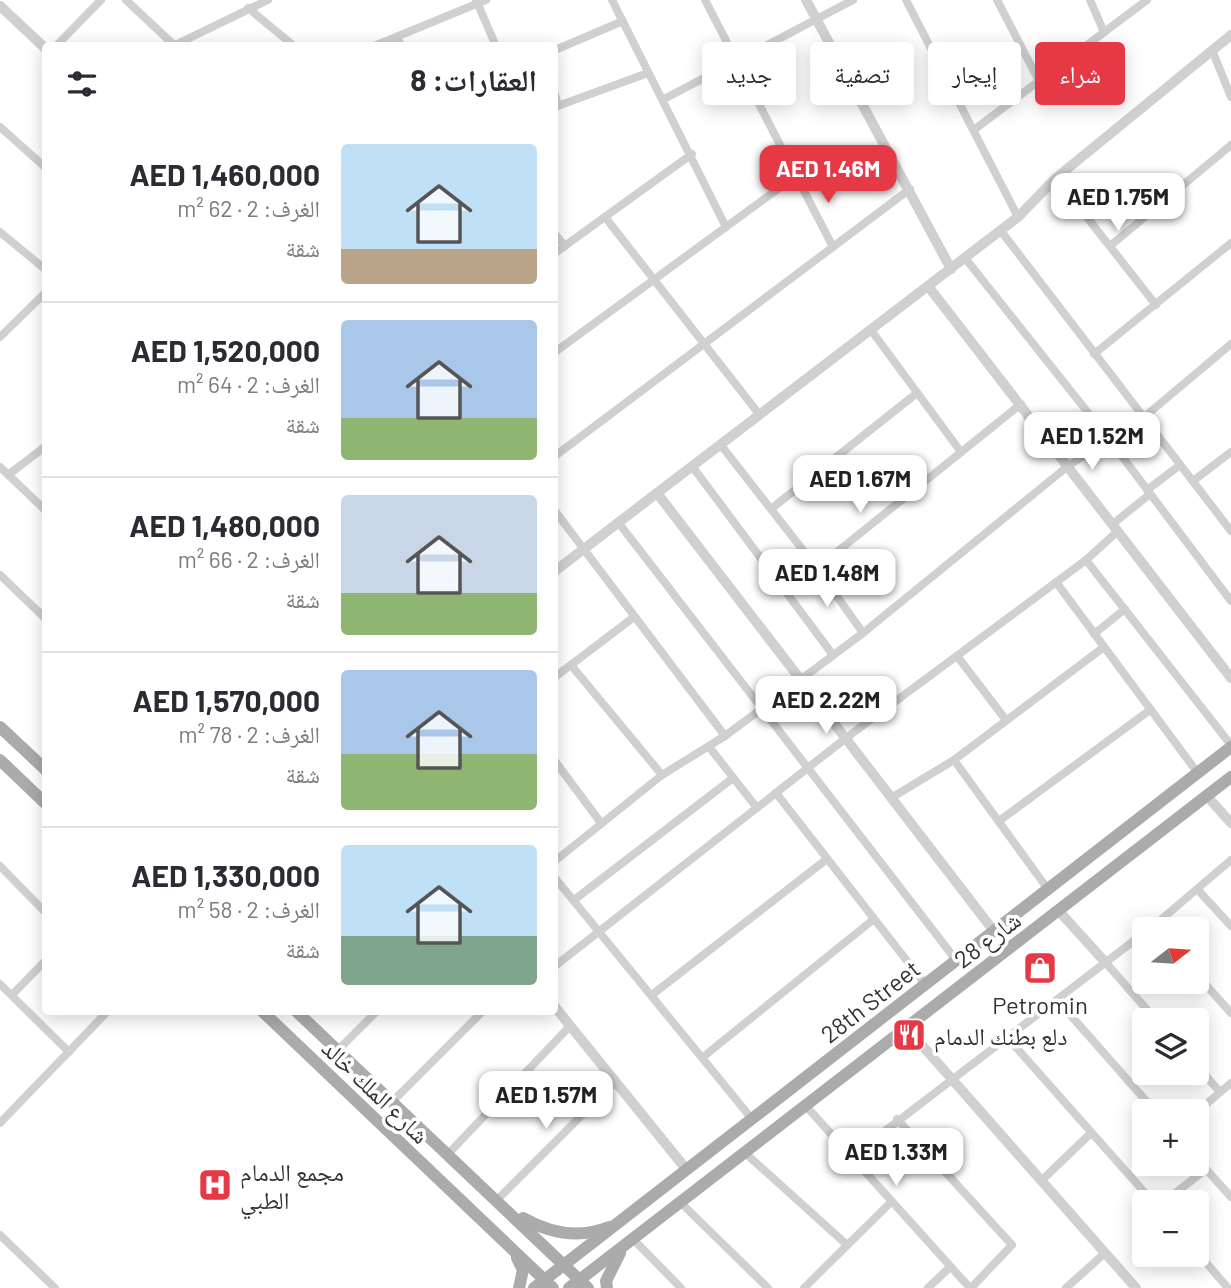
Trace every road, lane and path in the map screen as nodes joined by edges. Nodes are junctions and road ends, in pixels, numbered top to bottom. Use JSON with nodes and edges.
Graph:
{"nodes":[{"id":1,"x":101,"y":0,"type":"edge"},
{"id":2,"x":126,"y":0,"type":"edge"},
{"id":3,"x":268,"y":0,"type":"edge"},
{"id":4,"x":486,"y":0,"type":"edge"},
{"id":5,"x":612,"y":0,"type":"edge"},
{"id":6,"x":705,"y":0,"type":"edge"},
{"id":7,"x":806,"y":0,"type":"edge"},
{"id":8,"x":853,"y":0,"type":"edge"},
{"id":9,"x":906,"y":0,"type":"edge"},
{"id":10,"x":997,"y":0,"type":"edge"},
{"id":11,"x":1090,"y":0,"type":"edge"},
{"id":12,"x":1147,"y":0,"type":"edge"},
{"id":13,"x":476,"y":2,"type":"edge"},
{"id":14,"x":0,"y":6,"type":"edge"},
{"id":15,"x":248,"y":8,"type":"junction"},
{"id":16,"x":817,"y":20,"type":"junction"},
{"id":17,"x":623,"y":21,"type":"junction"},
{"id":18,"x":1104,"y":32,"type":"junction"},
{"id":19,"x":1231,"y":35,"type":"edge"},
{"id":20,"x":396,"y":37,"type":"junction"},
{"id":21,"x":60,"y":42,"type":"edge"},
{"id":22,"x":172,"y":42,"type":"edge"},
{"id":23,"x":181,"y":42,"type":"edge"},
{"id":24,"x":289,"y":42,"type":"edge"},
{"id":25,"x":384,"y":42,"type":"edge"},
{"id":26,"x":399,"y":42,"type":"edge"},
{"id":27,"x":494,"y":42,"type":"edge"},
{"id":28,"x":727,"y":42,"type":"edge"},
{"id":29,"x":772,"y":42,"type":"edge"},
{"id":30,"x":1091,"y":42,"type":"edge"},
{"id":31,"x":42,"y":45,"type":"edge"},
{"id":32,"x":558,"y":49,"type":"edge"},
{"id":33,"x":1212,"y":50,"type":"junction"},
{"id":34,"x":648,"y":73,"type":"junction"},
{"id":35,"x":1035,"y":73,"type":"edge"},
{"id":36,"x":702,"y":78,"type":"edge"},
{"id":37,"x":1035,"y":84,"type":"edge"},
{"id":38,"x":1231,"y":97,"type":"edge"},
{"id":39,"x":664,"y":99,"type":"junction"},
{"id":40,"x":558,"y":105,"type":"edge"},
{"id":41,"x":760,"y":105,"type":"edge"},
{"id":42,"x":0,"y":127,"type":"edge"},
{"id":43,"x":975,"y":130,"type":"junction"},
{"id":44,"x":1231,"y":145,"type":"edge"},
{"id":45,"x":692,"y":154,"type":"junction"},
{"id":46,"x":42,"y":164,"type":"edge"},
{"id":47,"x":797,"y":175,"type":"junction"},
{"id":48,"x":1056,"y":178,"type":"junction"},
{"id":49,"x":910,"y":189,"type":"junction"},
{"id":50,"x":605,"y":217,"type":"junction"},
{"id":51,"x":1018,"y":217,"type":"junction"},
{"id":52,"x":726,"y":227,"type":"junction"},
{"id":53,"x":1001,"y":230,"type":"junction"},
{"id":54,"x":0,"y":232,"type":"edge"},
{"id":55,"x":558,"y":238,"type":"edge"},
{"id":56,"x":1231,"y":243,"type":"edge"},
{"id":57,"x":565,"y":246,"type":"junction"},
{"id":58,"x":1110,"y":246,"type":"junction"},
{"id":59,"x":833,"y":247,"type":"junction"},
{"id":60,"x":558,"y":251,"type":"edge"},
{"id":61,"x":965,"y":258,"type":"junction"},
{"id":62,"x":42,"y":268,"type":"edge"},
{"id":63,"x":951,"y":269,"type":"junction"},
{"id":64,"x":654,"y":279,"type":"junction"},
{"id":65,"x":928,"y":286,"type":"junction"},
{"id":66,"x":42,"y":296,"type":"edge"},
{"id":67,"x":1156,"y":306,"type":"junction"},
{"id":68,"x":871,"y":330,"type":"junction"},
{"id":69,"x":0,"y":337,"type":"edge"},
{"id":70,"x":703,"y":344,"type":"junction"},
{"id":71,"x":1231,"y":344,"type":"edge"},
{"id":72,"x":558,"y":350,"type":"edge"},
{"id":73,"x":1094,"y":354,"type":"junction"},
{"id":74,"x":917,"y":393,"type":"junction"},
{"id":75,"x":1021,"y":404,"type":"junction"},
{"id":76,"x":759,"y":414,"type":"junction"},
{"id":77,"x":1143,"y":418,"type":"junction"},
{"id":78,"x":1109,"y":439,"type":"junction"},
{"id":79,"x":720,"y":444,"type":"junction"},
{"id":80,"x":42,"y":449,"type":"edge"},
{"id":81,"x":961,"y":452,"type":"junction"},
{"id":82,"x":1231,"y":452,"type":"edge"},
{"id":83,"x":558,"y":454,"type":"edge"},
{"id":84,"x":692,"y":466,"type":"junction"},
{"id":85,"x":1068,"y":466,"type":"junction"},
{"id":86,"x":1180,"y":466,"type":"junction"},
{"id":87,"x":0,"y":467,"type":"edge"},
{"id":88,"x":8,"y":475,"type":"junction"},
{"id":89,"x":1193,"y":481,"type":"junction"},
{"id":90,"x":1148,"y":492,"type":"junction"},
{"id":91,"x":657,"y":493,"type":"junction"},
{"id":92,"x":42,"y":507,"type":"edge"},
{"id":93,"x":771,"y":509,"type":"junction"},
{"id":94,"x":558,"y":515,"type":"edge"},
{"id":95,"x":618,"y":523,"type":"junction"},
{"id":96,"x":1116,"y":527,"type":"junction"},
{"id":97,"x":1231,"y":530,"type":"edge"},
{"id":98,"x":582,"y":550,"type":"junction"},
{"id":99,"x":1086,"y":559,"type":"junction"},
{"id":100,"x":558,"y":568,"type":"edge"},
{"id":101,"x":817,"y":568,"type":"junction"},
{"id":102,"x":0,"y":575,"type":"edge"},
{"id":103,"x":1056,"y":582,"type":"junction"},
{"id":104,"x":1231,"y":601,"type":"edge"},
{"id":105,"x":1125,"y":609,"type":"junction"},
{"id":106,"x":42,"y":615,"type":"edge"},
{"id":107,"x":634,"y":617,"type":"junction"},
{"id":108,"x":863,"y":633,"type":"junction"},
{"id":109,"x":1094,"y":634,"type":"junction"},
{"id":110,"x":1104,"y":647,"type":"junction"},
{"id":111,"x":833,"y":655,"type":"junction"},
{"id":112,"x":957,"y":656,"type":"junction"},
{"id":113,"x":571,"y":665,"type":"junction"},
{"id":114,"x":558,"y":675,"type":"edge"},
{"id":115,"x":1231,"y":678,"type":"edge"},
{"id":116,"x":801,"y":680,"type":"junction"},
{"id":117,"x":763,"y":709,"type":"junction"},
{"id":118,"x":1150,"y":709,"type":"junction"},
{"id":119,"x":1006,"y":720,"type":"junction"},
{"id":120,"x":0,"y":727,"type":"edge"},
{"id":121,"x":725,"y":736,"type":"junction"},
{"id":122,"x":846,"y":738,"type":"junction"},
{"id":123,"x":1231,"y":746,"type":"edge"},
{"id":124,"x":710,"y":748,"type":"junction"},
{"id":125,"x":0,"y":760,"type":"edge"},
{"id":126,"x":954,"y":760,"type":"junction"},
{"id":127,"x":558,"y":765,"type":"edge"},
{"id":128,"x":42,"y":767,"type":"edge"},
{"id":129,"x":807,"y":769,"type":"junction"},
{"id":130,"x":1197,"y":772,"type":"junction"},
{"id":131,"x":662,"y":775,"type":"junction"},
{"id":132,"x":1231,"y":777,"type":"edge"},
{"id":133,"x":733,"y":778,"type":"junction"},
{"id":134,"x":776,"y":793,"type":"junction"},
{"id":135,"x":1208,"y":796,"type":"junction"},
{"id":136,"x":891,"y":798,"type":"junction"},
{"id":137,"x":42,"y":800,"type":"edge"},
{"id":138,"x":757,"y":808,"type":"junction"},
{"id":139,"x":999,"y":821,"type":"junction"},
{"id":140,"x":1231,"y":823,"type":"edge"},
{"id":141,"x":601,"y":824,"type":"junction"},
{"id":142,"x":558,"y":859,"type":"edge"},
{"id":143,"x":827,"y":859,"type":"junction"},
{"id":144,"x":1231,"y":860,"type":"edge"},
{"id":145,"x":0,"y":866,"type":"edge"},
{"id":146,"x":558,"y":881,"type":"edge"},
{"id":147,"x":1048,"y":888,"type":"junction"},
{"id":148,"x":1198,"y":890,"type":"junction"},
{"id":149,"x":574,"y":900,"type":"junction"},
{"id":150,"x":42,"y":909,"type":"edge"},
{"id":151,"x":1058,"y":910,"type":"junction"},
{"id":152,"x":1166,"y":917,"type":"edge"},
{"id":153,"x":874,"y":919,"type":"junction"},
{"id":154,"x":1231,"y":926,"type":"edge"},
{"id":155,"x":993,"y":930,"type":"junction"},
{"id":156,"x":599,"y":931,"type":"junction"},
{"id":157,"x":1132,"y":942,"type":"edge"},
{"id":158,"x":956,"y":960,"type":"junction"},
{"id":159,"x":1106,"y":963,"type":"junction"},
{"id":160,"x":42,"y":964,"type":"edge"},
{"id":161,"x":558,"y":964,"type":"edge"},
{"id":162,"x":0,"y":984,"type":"edge"},
{"id":163,"x":925,"y":984,"type":"junction"},
{"id":164,"x":1209,"y":988,"type":"edge"},
{"id":165,"x":653,"y":994,"type":"junction"},
{"id":166,"x":12,"y":995,"type":"junction"},
{"id":167,"x":1058,"y":1002,"type":"junction"},
{"id":168,"x":1145,"y":1008,"type":"edge"},
{"id":169,"x":558,"y":1011,"type":"edge"},
{"id":170,"x":1231,"y":1013,"type":"edge"},
{"id":171,"x":104,"y":1015,"type":"edge"},
{"id":172,"x":265,"y":1015,"type":"edge"},
{"id":173,"x":299,"y":1015,"type":"edge"},
{"id":174,"x":373,"y":1015,"type":"edge"},
{"id":175,"x":479,"y":1015,"type":"edge"},
{"id":176,"x":570,"y":1026,"type":"junction"},
{"id":177,"x":906,"y":1027,"type":"junction"},
{"id":178,"x":1007,"y":1037,"type":"junction"},
{"id":179,"x":338,"y":1050,"type":"junction"},
{"id":180,"x":69,"y":1052,"type":"junction"},
{"id":181,"x":703,"y":1057,"type":"junction"},
{"id":182,"x":951,"y":1079,"type":"junction"},
{"id":183,"x":1209,"y":1080,"type":"edge"},
{"id":184,"x":615,"y":1082,"type":"junction"},
{"id":185,"x":1231,"y":1083,"type":"edge"},
{"id":186,"x":1220,"y":1092,"type":"junction"},
{"id":187,"x":1144,"y":1099,"type":"edge"},
{"id":188,"x":392,"y":1102,"type":"junction"},
{"id":189,"x":1209,"y":1102,"type":"edge"},
{"id":190,"x":804,"y":1105,"type":"junction"},
{"id":191,"x":752,"y":1119,"type":"junction"},
{"id":192,"x":897,"y":1119,"type":"junction"},
{"id":193,"x":0,"y":1123,"type":"edge"},
{"id":194,"x":1091,"y":1133,"type":"junction"},
{"id":195,"x":744,"y":1152,"type":"junction"},
{"id":196,"x":448,"y":1154,"type":"junction"},
{"id":197,"x":851,"y":1157,"type":"junction"},
{"id":198,"x":685,"y":1169,"type":"junction"},
{"id":199,"x":1209,"y":1172,"type":"edge"},
{"id":200,"x":1197,"y":1176,"type":"edge"},
{"id":201,"x":1041,"y":1181,"type":"junction"},
{"id":202,"x":1142,"y":1190,"type":"edge"},
{"id":203,"x":1179,"y":1190,"type":"edge"},
{"id":204,"x":1231,"y":1197,"type":"edge"},
{"id":205,"x":497,"y":1200,"type":"junction"},
{"id":206,"x":680,"y":1202,"type":"junction"},
{"id":207,"x":890,"y":1203,"type":"junction"},
{"id":208,"x":508,"y":1210,"type":"junction"},
{"id":209,"x":622,"y":1222,"type":"junction"},
{"id":210,"x":0,"y":1235,"type":"edge"},
{"id":211,"x":630,"y":1241,"type":"junction"},
{"id":212,"x":846,"y":1244,"type":"junction"},
{"id":213,"x":1105,"y":1253,"type":"junction"},
{"id":214,"x":516,"y":1254,"type":"junction"},
{"id":215,"x":566,"y":1265,"type":"junction"},
{"id":216,"x":1209,"y":1266,"type":"edge"},
{"id":217,"x":950,"y":1268,"type":"junction"},
{"id":218,"x":550,"y":1284,"type":"edge"},
{"id":219,"x":579,"y":1285,"type":"edge"},
{"id":220,"x":55,"y":1288,"type":"edge"},
{"id":221,"x":519,"y":1288,"type":"edge"},
{"id":222,"x":534,"y":1288,"type":"edge"},
{"id":223,"x":607,"y":1288,"type":"edge"},
{"id":224,"x":681,"y":1288,"type":"edge"},
{"id":225,"x":768,"y":1288,"type":"edge"},
{"id":226,"x":804,"y":1288,"type":"edge"},
{"id":227,"x":928,"y":1288,"type":"edge"},
{"id":228,"x":970,"y":1288,"type":"edge"},
{"id":229,"x":1066,"y":1288,"type":"edge"},
{"id":230,"x":1136,"y":1288,"type":"edge"},
{"id":231,"x":1228,"y":1288,"type":"edge"}],
"edges":[{"from":1,"to":21,"type":"street"},
{"from":2,"to":22,"type":"street"},
{"from":3,"to":15,"type":"street"},
{"from":4,"to":13,"type":"street"},
{"from":5,"to":17,"type":"street"},
{"from":6,"to":28,"type":"street"},
{"from":7,"to":16,"type":"street"},
{"from":8,"to":16,"type":"street"},
{"from":9,"to":43,"type":"street"},
{"from":10,"to":35,"type":"street"},
{"from":11,"to":18,"type":"street"},
{"from":12,"to":18,"type":"street"},
{"from":13,"to":20,"type":"street"},
{"from":13,"to":27,"type":"street"},
{"from":14,"to":31,"type":"street"},
{"from":15,"to":23,"type":"street"},
{"from":15,"to":24,"type":"street"},
{"from":16,"to":29,"type":"street"},
{"from":16,"to":49,"type":"street"},
{"from":17,"to":32,"type":"street"},
{"from":17,"to":34,"type":"street"},
{"from":18,"to":30,"type":"street"},
{"from":19,"to":33,"type":"street"},
{"from":20,"to":25,"type":"street"},
{"from":20,"to":26,"type":"street"},
{"from":33,"to":38,"type":"street"},
{"from":33,"to":48,"type":"street"},
{"from":34,"to":39,"type":"street"},
{"from":34,"to":40,"type":"street"},
{"from":36,"to":39,"type":"street"},
{"from":37,"to":43,"type":"street"},
{"from":39,"to":45,"type":"street"},
{"from":41,"to":47,"type":"street"},
{"from":42,"to":46,"type":"street"},
{"from":43,"to":51,"type":"street"},
{"from":44,"to":58,"type":"street"},
{"from":45,"to":50,"type":"street"},
{"from":45,"to":52,"type":"street"},
{"from":47,"to":52,"type":"street"},
{"from":47,"to":59,"type":"street"},
{"from":48,"to":51,"type":"street"},
{"from":48,"to":58,"type":"street"},
{"from":49,"to":59,"type":"street"},
{"from":49,"to":63,"type":"street"},
{"from":50,"to":57,"type":"street"},
{"from":50,"to":64,"type":"street"},
{"from":51,"to":53,"type":"street"},
{"from":52,"to":64,"type":"street"},
{"from":53,"to":61,"type":"street"},
{"from":53,"to":73,"type":"street"},
{"from":54,"to":62,"type":"street"},
{"from":55,"to":57,"type":"street"},
{"from":56,"to":67,"type":"street"},
{"from":57,"to":60,"type":"street"},
{"from":58,"to":67,"type":"street"},
{"from":59,"to":70,"type":"street"},
{"from":61,"to":63,"type":"street"},
{"from":61,"to":78,"type":"street"},
{"from":63,"to":65,"type":"street"},
{"from":64,"to":70,"type":"street"},
{"from":64,"to":72,"type":"street"},
{"from":65,"to":68,"type":"street"},
{"from":65,"to":75,"type":"street"},
{"from":66,"to":69,"type":"street"},
{"from":67,"to":73,"type":"street"},
{"from":68,"to":74,"type":"street"},
{"from":68,"to":76,"type":"street"},
{"from":70,"to":76,"type":"street"},
{"from":70,"to":83,"type":"street"},
{"from":71,"to":77,"type":"street"},
{"from":73,"to":77,"type":"street"},
{"from":74,"to":81,"type":"street"},
{"from":74,"to":93,"type":"street"},
{"from":75,"to":81,"type":"street"},
{"from":75,"to":85,"type":"street"},
{"from":76,"to":79,"type":"street"},
{"from":77,"to":78,"type":"street"},
{"from":77,"to":86,"type":"street"},
{"from":78,"to":85,"type":"street"},
{"from":78,"to":90,"type":"street"},
{"from":79,"to":84,"type":"street"},
{"from":79,"to":93,"type":"street"},
{"from":80,"to":88,"type":"street"},
{"from":81,"to":101,"type":"street"},
{"from":82,"to":89,"type":"street"},
{"from":84,"to":91,"type":"street"},
{"from":84,"to":111,"type":"street"},
{"from":85,"to":96,"type":"street"},
{"from":85,"to":108,"type":"street"},
{"from":86,"to":89,"type":"street"},
{"from":86,"to":90,"type":"street"},
{"from":87,"to":88,"type":"street"},
{"from":88,"to":92,"type":"street"},
{"from":89,"to":97,"type":"street"},
{"from":90,"to":96,"type":"street"},
{"from":90,"to":104,"type":"street"},
{"from":91,"to":95,"type":"street"},
{"from":91,"to":116,"type":"street"},
{"from":93,"to":101,"type":"street"},
{"from":94,"to":98,"type":"street"},
{"from":95,"to":98,"type":"street"},
{"from":95,"to":117,"type":"street"},
{"from":96,"to":99,"type":"street"},
{"from":96,"to":115,"type":"street"},
{"from":98,"to":100,"type":"street"},
{"from":98,"to":107,"type":"street"},
{"from":99,"to":103,"type":"street"},
{"from":99,"to":105,"type":"street"},
{"from":101,"to":108,"type":"street"},
{"from":102,"to":106,"type":"street"},
{"from":103,"to":109,"type":"street"},
{"from":103,"to":112,"type":"street"},
{"from":105,"to":109,"type":"street"},
{"from":105,"to":123,"type":"street"},
{"from":107,"to":113,"type":"street"},
{"from":107,"to":121,"type":"street"},
{"from":108,"to":111,"type":"street"},
{"from":109,"to":110,"type":"street"},
{"from":110,"to":118,"type":"street"},
{"from":110,"to":119,"type":"street"},
{"from":111,"to":116,"type":"street"},
{"from":112,"to":119,"type":"street"},
{"from":112,"to":122,"type":"street"},
{"from":113,"to":114,"type":"street"},
{"from":113,"to":131,"type":"street"},
{"from":116,"to":117,"type":"street"},
{"from":116,"to":122,"type":"street"},
{"from":117,"to":121,"type":"street"},
{"from":117,"to":129,"type":"street"},
{"from":118,"to":130,"type":"street"},
{"from":118,"to":139,"type":"street"},
{"from":119,"to":126,"type":"street"},
{"from":120,"to":128,"type":"main road"},
{"from":121,"to":124,"type":"street"},
{"from":122,"to":129,"type":"street"},
{"from":122,"to":136,"type":"street"},
{"from":123,"to":130,"type":"main road","name":"28th Street"},
{"from":124,"to":131,"type":"street"},
{"from":124,"to":133,"type":"street"},
{"from":125,"to":137,"type":"main road"},
{"from":126,"to":136,"type":"street"},
{"from":126,"to":139,"type":"street"},
{"from":127,"to":141,"type":"street"},
{"from":129,"to":134,"type":"street"},
{"from":129,"to":158,"type":"street"},
{"from":130,"to":147,"type":"main road","name":"28th Street"},
{"from":131,"to":141,"type":"street"},
{"from":132,"to":135,"type":"main road","name":"شارع 28"},
{"from":133,"to":138,"type":"street"},
{"from":133,"to":149,"type":"street"},
{"from":134,"to":138,"type":"street"},
{"from":134,"to":143,"type":"street"},
{"from":135,"to":140,"type":"street"},
{"from":135,"to":151,"type":"main road","name":"شارع 28"},
{"from":136,"to":155,"type":"street"},
{"from":138,"to":156,"type":"street"},
{"from":139,"to":147,"type":"street"},
{"from":141,"to":142,"type":"street"},
{"from":143,"to":153,"type":"street"},
{"from":143,"to":165,"type":"street"},
{"from":144,"to":148,"type":"street"},
{"from":145,"to":150,"type":"street"},
{"from":146,"to":149,"type":"street"},
{"from":147,"to":155,"type":"main road","name":"28th Street"},
{"from":148,"to":152,"type":"street"},
{"from":148,"to":154,"type":"street"},
{"from":149,"to":156,"type":"street"},
{"from":151,"to":159,"type":"street"},
{"from":151,"to":177,"type":"main road","name":"شارع 28"},
{"from":153,"to":163,"type":"street"},
{"from":153,"to":181,"type":"street"},
{"from":155,"to":158,"type":"main road","name":"28th Street"},
{"from":156,"to":161,"type":"street"},
{"from":156,"to":165,"type":"street"},
{"from":157,"to":159,"type":"street"},
{"from":158,"to":163,"type":"main road","name":"28th Street"},
{"from":159,"to":167,"type":"street"},
{"from":159,"to":168,"type":"street"},
{"from":160,"to":166,"type":"street"},
{"from":162,"to":166,"type":"street"},
{"from":163,"to":191,"type":"main road","name":"28th Street"},
{"from":164,"to":170,"type":"street"},
{"from":165,"to":181,"type":"street"},
{"from":166,"to":180,"type":"street"},
{"from":167,"to":178,"type":"street"},
{"from":167,"to":187,"type":"street"},
{"from":169,"to":176,"type":"street"},
{"from":171,"to":180,"type":"street"},
{"from":172,"to":214,"type":"main road","name":"شارع الملك خالد"},
{"from":173,"to":179,"type":"main road","name":"شارع الملك خالد"},
{"from":174,"to":179,"type":"street"},
{"from":175,"to":188,"type":"street"},
{"from":176,"to":184,"type":"street"},
{"from":176,"to":196,"type":"street"},
{"from":177,"to":182,"type":"street"},
{"from":177,"to":190,"type":"main road","name":"شارع 28"},
{"from":178,"to":182,"type":"street"},
{"from":178,"to":194,"type":"street"},
{"from":179,"to":188,"type":"main road","name":"شارع الملك خالد"},
{"from":180,"to":193,"type":"street"},
{"from":181,"to":191,"type":"street"},
{"from":182,"to":192,"type":"street"},
{"from":182,"to":201,"type":"street"},
{"from":183,"to":186,"type":"street"},
{"from":184,"to":198,"type":"street"},
{"from":184,"to":205,"type":"street"},
{"from":185,"to":186,"type":"street"},
{"from":186,"to":189,"type":"street"},
{"from":188,"to":196,"type":"main road","name":"شارع الملك خالد"},
{"from":190,"to":195,"type":"main road","name":"شارع 28"},
{"from":190,"to":197,"type":"street"},
{"from":191,"to":198,"type":"main road","name":"28th Street"},
{"from":192,"to":197,"type":"street"},
{"from":192,"to":228,"type":"street"},
{"from":194,"to":201,"type":"street"},
{"from":194,"to":202,"type":"street"},
{"from":195,"to":206,"type":"main road","name":"شارع 28"},
{"from":195,"to":212,"type":"street"},
{"from":196,"to":205,"type":"main road","name":"شارع الملك خالد"},
{"from":197,"to":207,"type":"street"},
{"from":198,"to":209,"type":"main road","name":"28th Street"},
{"from":199,"to":204,"type":"street"},
{"from":200,"to":203,"type":"street"},
{"from":201,"to":213,"type":"street"},
{"from":205,"to":208,"type":"main road","name":"شارع الملك خالد"},
{"from":206,"to":211,"type":"main road","name":"شارع 28"},
{"from":206,"to":225,"type":"street"},
{"from":207,"to":212,"type":"street"},
{"from":207,"to":217,"type":"street"},
{"from":208,"to":209,"type":"main road"},
{"from":208,"to":215,"type":"main road","name":"شارع الملك خالد"},
{"from":209,"to":215,"type":"main road","name":"28th Street"},
{"from":210,"to":220,"type":"street"},
{"from":211,"to":219,"type":"main road","name":"شارع 28"},
{"from":211,"to":223,"type":"main road"},
{"from":211,"to":224,"type":"street"},
{"from":212,"to":226,"type":"street"},
{"from":213,"to":229,"type":"street"},
{"from":213,"to":230,"type":"street"},
{"from":214,"to":218,"type":"main road","name":"شارع الملك خالد"},
{"from":214,"to":221,"type":"main road"},
{"from":215,"to":218,"type":"main road","name":"28th Street"},
{"from":215,"to":219,"type":"main road","name":"شارع الملك خالد"},
{"from":216,"to":231,"type":"street"},
{"from":217,"to":227,"type":"street"},
{"from":217,"to":228,"type":"street"},
{"from":218,"to":222,"type":"main road","name":"28th Street"}]}
